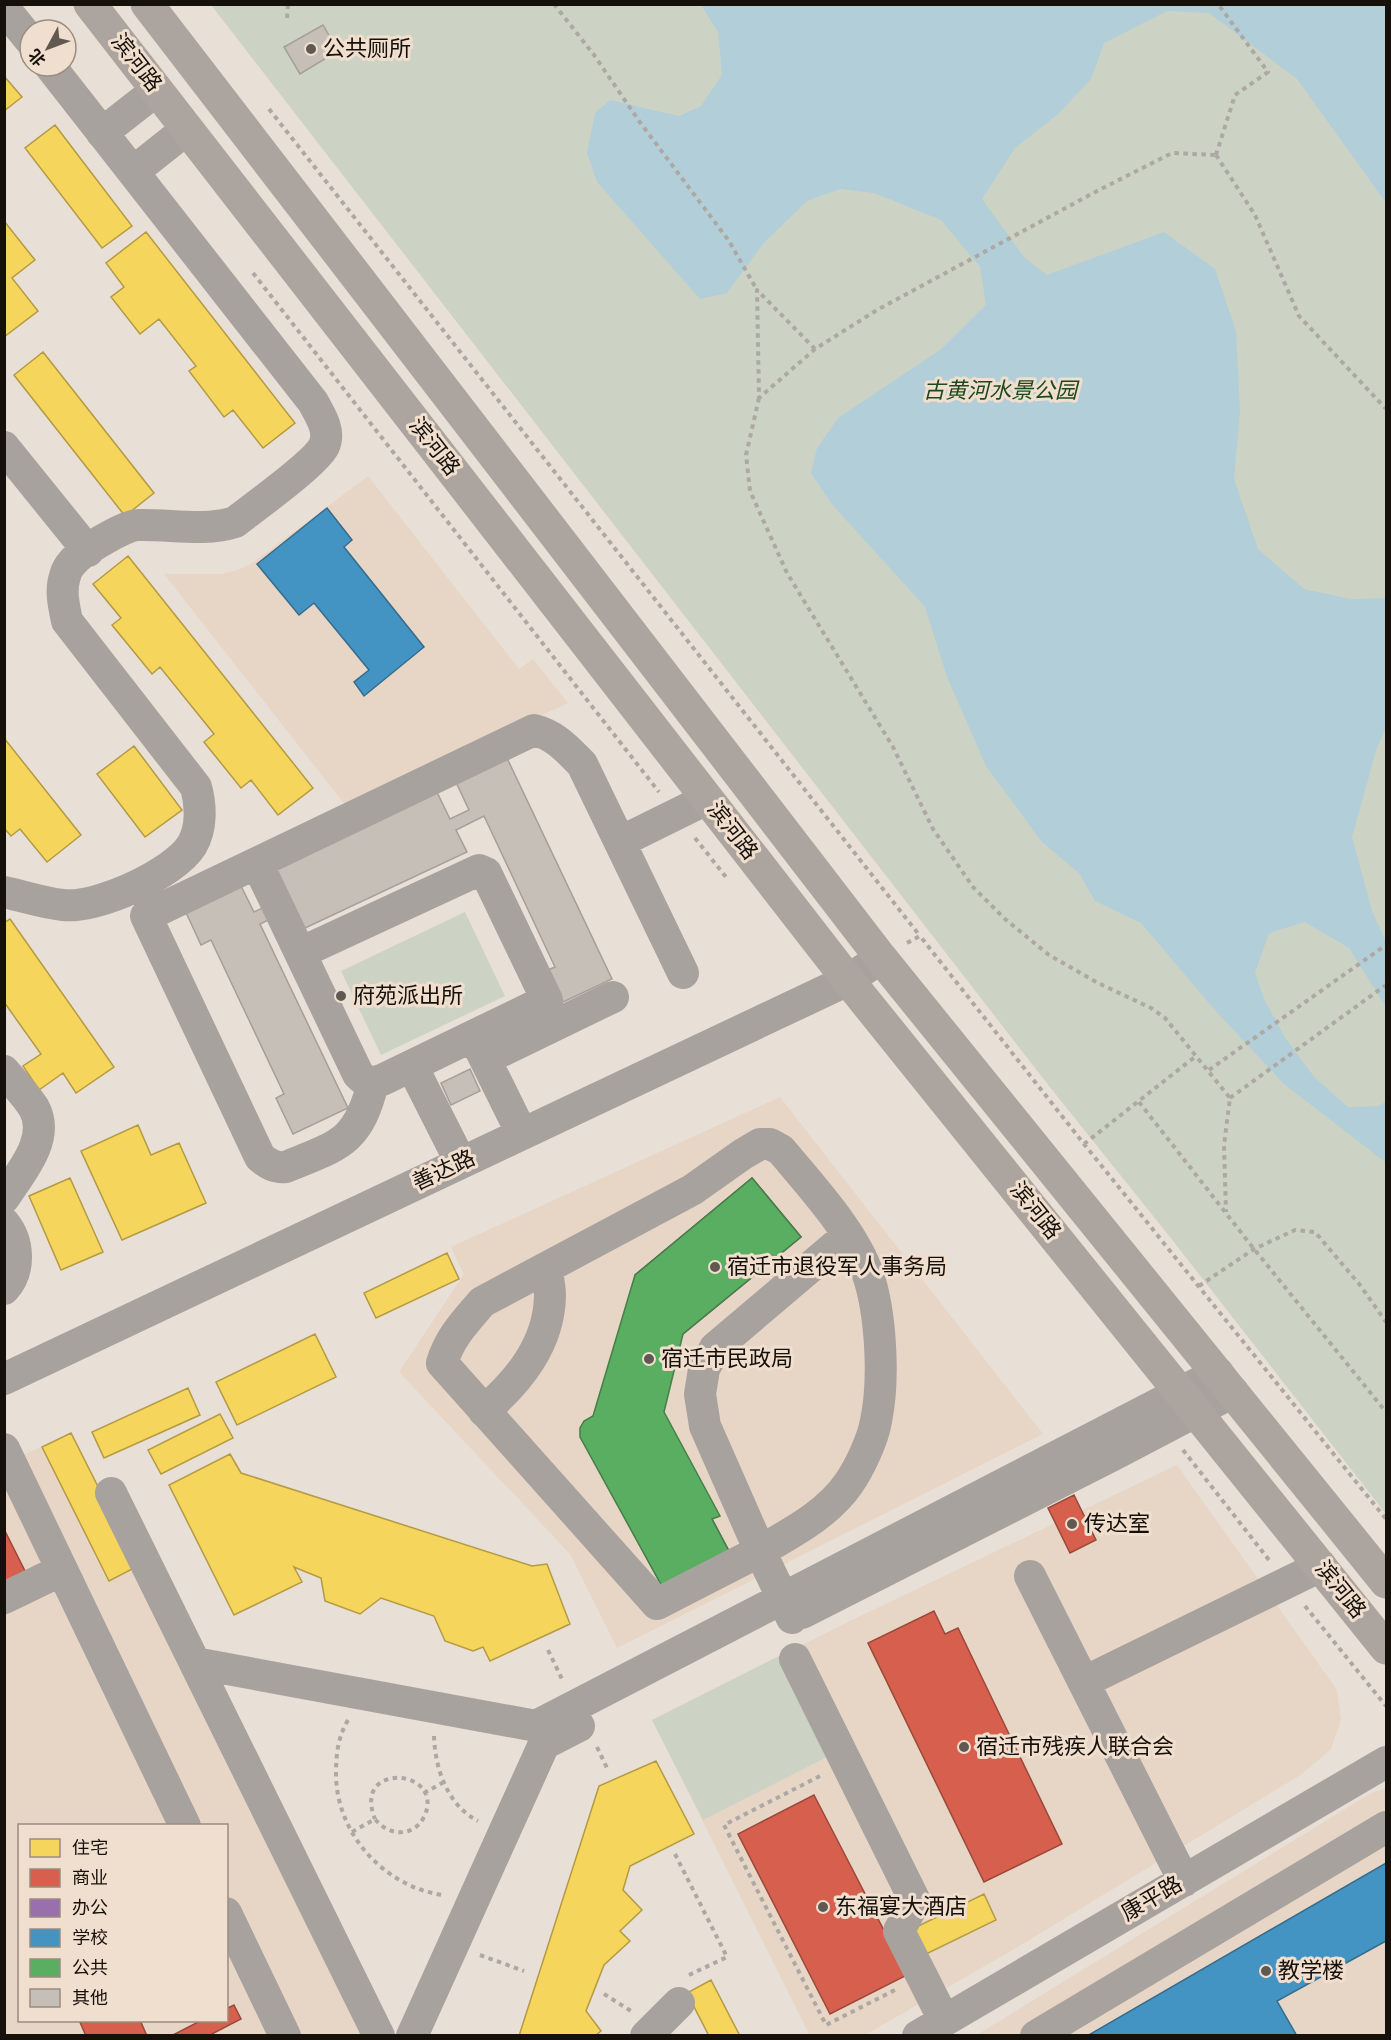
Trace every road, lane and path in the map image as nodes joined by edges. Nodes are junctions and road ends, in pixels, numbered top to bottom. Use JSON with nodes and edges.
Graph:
{"nodes":[{"id":1,"x":90,"y":4,"type":"edge"},
{"id":2,"x":147,"y":4,"type":"edge"},
{"id":3,"x":288,"y":4,"type":"edge"},
{"id":4,"x":554,"y":4,"type":"edge"},
{"id":5,"x":1218,"y":4,"type":"edge"},
{"id":6,"x":4,"y":8,"type":"edge"},
{"id":7,"x":287,"y":18,"type":"dead end"},
{"id":8,"x":18,"y":25,"type":"edge"},
{"id":9,"x":59,"y":78,"type":"edge"},
{"id":10,"x":157,"y":90,"type":"junction"},
{"id":11,"x":269,"y":108,"type":"dead end"},
{"id":12,"x":187,"y":129,"type":"junction"},
{"id":13,"x":102,"y":133,"type":"junction"},
{"id":14,"x":1216,"y":155,"type":"junction"},
{"id":15,"x":133,"y":172,"type":"junction"},
{"id":16,"x":757,"y":290,"type":"junction"},
{"id":17,"x":815,"y":349,"type":"junction"},
{"id":18,"x":759,"y":398,"type":"junction"},
{"id":19,"x":1386,"y":409,"type":"edge"},
{"id":20,"x":4,"y":447,"type":"edge"},
{"id":21,"x":88,"y":551,"type":"junction"},
{"id":22,"x":707,"y":799,"type":"junction"},
{"id":23,"x":620,"y":842,"type":"junction"},
{"id":24,"x":257,"y":863,"type":"junction"},
{"id":25,"x":4,"y":892,"type":"edge"},
{"id":26,"x":920,"y":936,"type":"junction"},
{"id":27,"x":1386,"y":945,"type":"edge"},
{"id":28,"x":300,"y":953,"type":"junction"},
{"id":29,"x":881,"y":958,"type":"junction"},
{"id":30,"x":683,"y":973,"type":"dead end"},
{"id":31,"x":848,"y":980,"type":"junction"},
{"id":32,"x":1386,"y":985,"type":"edge"},
{"id":33,"x":613,"y":997,"type":"dead end"},
{"id":34,"x":479,"y":1047,"type":"junction"},
{"id":35,"x":1196,"y":1056,"type":"junction"},
{"id":36,"x":412,"y":1066,"type":"junction"},
{"id":37,"x":1209,"y":1070,"type":"junction"},
{"id":38,"x":4,"y":1071,"type":"edge"},
{"id":39,"x":373,"y":1083,"type":"junction"},
{"id":40,"x":1230,"y":1098,"type":"junction"},
{"id":41,"x":1139,"y":1102,"type":"junction"},
{"id":42,"x":522,"y":1134,"type":"junction"},
{"id":43,"x":1084,"y":1144,"type":"junction"},
{"id":44,"x":461,"y":1163,"type":"junction"},
{"id":45,"x":4,"y":1198,"type":"edge"},
{"id":46,"x":1226,"y":1212,"type":"junction"},
{"id":47,"x":4,"y":1223,"type":"edge"},
{"id":48,"x":847,"y":1236,"type":"junction"},
{"id":49,"x":1254,"y":1249,"type":"junction"},
{"id":50,"x":546,"y":1268,"type":"junction"},
{"id":51,"x":1198,"y":1286,"type":"junction"},
{"id":52,"x":4,"y":1289,"type":"edge"},
{"id":53,"x":1386,"y":1322,"type":"edge"},
{"id":54,"x":4,"y":1379,"type":"edge"},
{"id":55,"x":1226,"y":1382,"type":"junction"},
{"id":56,"x":1189,"y":1401,"type":"junction"},
{"id":57,"x":484,"y":1410,"type":"junction"},
{"id":58,"x":1386,"y":1412,"type":"edge"},
{"id":59,"x":4,"y":1449,"type":"edge"},
{"id":60,"x":111,"y":1493,"type":"dead end"},
{"id":61,"x":1386,"y":1519,"type":"edge"},
{"id":62,"x":760,"y":1551,"type":"junction"},
{"id":63,"x":1321,"y":1566,"type":"junction"},
{"id":64,"x":63,"y":1570,"type":"junction"},
{"id":65,"x":1030,"y":1576,"type":"dead end"},
{"id":66,"x":1386,"y":1582,"type":"edge"},
{"id":67,"x":4,"y":1598,"type":"edge"},
{"id":68,"x":787,"y":1608,"type":"junction"},
{"id":69,"x":1386,"y":1648,"type":"edge"},
{"id":70,"x":795,"y":1659,"type":"dead end"},
{"id":71,"x":195,"y":1663,"type":"junction"},
{"id":72,"x":1084,"y":1682,"type":"junction"},
{"id":73,"x":365,"y":1695,"type":"junction"},
{"id":74,"x":439,"y":1708,"type":"junction"},
{"id":75,"x":1386,"y":1762,"type":"edge"},
{"id":76,"x":846,"y":1763,"type":"junction"},
{"id":77,"x":444,"y":1782,"type":"junction"},
{"id":78,"x":424,"y":1793,"type":"junction"},
{"id":79,"x":375,"y":1819,"type":"junction"},
{"id":80,"x":184,"y":1824,"type":"edge"},
{"id":81,"x":1386,"y":1827,"type":"edge"},
{"id":82,"x":352,"y":1832,"type":"junction"},
{"id":83,"x":503,"y":1833,"type":"junction"},
{"id":84,"x":675,"y":1854,"type":"dead end"},
{"id":85,"x":1184,"y":1881,"type":"junction"},
{"id":86,"x":474,"y":1898,"type":"junction"},
{"id":87,"x":228,"y":1917,"type":"edge"},
{"id":88,"x":453,"y":1945,"type":"junction"},
{"id":89,"x":524,"y":1971,"type":"dead end"},
{"id":90,"x":922,"y":1975,"type":"junction"},
{"id":91,"x":679,"y":2003,"type":"joint"},
{"id":92,"x":944,"y":2020,"type":"junction"},
{"id":93,"x":285,"y":2036,"type":"edge"},
{"id":94,"x":380,"y":2036,"type":"edge"},
{"id":95,"x":412,"y":2036,"type":"edge"},
{"id":96,"x":646,"y":2036,"type":"edge"},
{"id":97,"x":918,"y":2036,"type":"edge"},
{"id":98,"x":1036,"y":2036,"type":"edge"}],
"edges":[{"from":1,"to":10,"type":"main road","name":"滨河路"},
{"from":2,"to":29,"type":"main road","name":"滨河路"},
{"from":3,"to":7,"type":"path"},
{"from":4,"to":16,"type":"path"},
{"from":5,"to":14,"type":"path"},
{"from":6,"to":8,"type":"street"},
{"from":9,"to":13,"type":"street"},
{"from":10,"to":12,"type":"main road","name":"滨河路"},
{"from":10,"to":13,"type":"street"},
{"from":11,"to":26,"type":"path"},
{"from":12,"to":15,"type":"street"},
{"from":12,"to":22,"type":"main road","name":"滨河路"},
{"from":13,"to":15,"type":"street"},
{"from":14,"to":17,"type":"path"},
{"from":14,"to":19,"type":"path"},
{"from":15,"to":21,"type":"street"},
{"from":16,"to":17,"type":"path"},
{"from":16,"to":18,"type":"path"},
{"from":17,"to":18,"type":"path"},
{"from":18,"to":35,"type":"path"},
{"from":20,"to":21,"type":"street"},
{"from":21,"to":25,"type":"street"},
{"from":22,"to":23,"type":"street"},
{"from":22,"to":31,"type":"main road","name":"滨河路"},
{"from":23,"to":24,"type":"street"},
{"from":23,"to":30,"type":"street"},
{"from":24,"to":28,"type":"street"},
{"from":24,"to":39,"type":"street"},
{"from":26,"to":29,"type":"path"},
{"from":26,"to":43,"type":"path"},
{"from":27,"to":37,"type":"path"},
{"from":28,"to":34,"type":"street"},
{"from":28,"to":39,"type":"street"},
{"from":29,"to":31,"type":"street","name":"善达路"},
{"from":29,"to":55,"type":"main road","name":"滨河路"},
{"from":31,"to":42,"type":"street","name":"善达路"},
{"from":31,"to":56,"type":"main road","name":"滨河路"},
{"from":32,"to":40,"type":"path"},
{"from":33,"to":34,"type":"street"},
{"from":34,"to":36,"type":"street"},
{"from":34,"to":42,"type":"street"},
{"from":35,"to":37,"type":"path"},
{"from":35,"to":41,"type":"path"},
{"from":36,"to":39,"type":"street"},
{"from":36,"to":44,"type":"street"},
{"from":37,"to":40,"type":"path"},
{"from":38,"to":45,"type":"street"},
{"from":40,"to":46,"type":"path"},
{"from":41,"to":43,"type":"path"},
{"from":41,"to":46,"type":"path"},
{"from":42,"to":44,"type":"street","name":"善达路"},
{"from":43,"to":51,"type":"path"},
{"from":44,"to":54,"type":"street","name":"善达路"},
{"from":46,"to":49,"type":"path"},
{"from":47,"to":52,"type":"street"},
{"from":48,"to":50,"type":"street"},
{"from":48,"to":62,"type":"street"},
{"from":48,"to":62,"type":"street"},
{"from":49,"to":51,"type":"path"},
{"from":49,"to":53,"type":"path"},
{"from":49,"to":58,"type":"path"},
{"from":50,"to":57,"type":"street"},
{"from":50,"to":57,"type":"street"},
{"from":51,"to":61,"type":"path"},
{"from":55,"to":56,"type":"street"},
{"from":55,"to":66,"type":"main road","name":"滨河路"},
{"from":56,"to":63,"type":"main road","name":"滨河路"},
{"from":56,"to":68,"type":"street"},
{"from":57,"to":62,"type":"street"},
{"from":59,"to":64,"type":"street"},
{"from":60,"to":71,"type":"street"},
{"from":62,"to":68,"type":"street"},
{"from":63,"to":69,"type":"main road","name":"滨河路"},
{"from":63,"to":72,"type":"street"},
{"from":64,"to":67,"type":"street"},
{"from":64,"to":80,"type":"street"},
{"from":65,"to":72,"type":"street"},
{"from":68,"to":74,"type":"street"},
{"from":68,"to":83,"type":"street"},
{"from":70,"to":76,"type":"street"},
{"from":71,"to":73,"type":"street"},
{"from":71,"to":94,"type":"street"},
{"from":72,"to":85,"type":"street"},
{"from":73,"to":74,"type":"street"},
{"from":73,"to":82,"type":"path"},
{"from":74,"to":77,"type":"path"},
{"from":75,"to":85,"type":"street","name":"康平路"},
{"from":76,"to":90,"type":"street"},
{"from":76,"to":90,"type":"path"},
{"from":77,"to":78,"type":"path"},
{"from":77,"to":83,"type":"path"},
{"from":78,"to":79,"type":"path"},
{"from":78,"to":79,"type":"path"},
{"from":79,"to":82,"type":"path"},
{"from":81,"to":98,"type":"street"},
{"from":82,"to":86,"type":"path"},
{"from":83,"to":86,"type":"street"},
{"from":84,"to":91,"type":"path"},
{"from":85,"to":92,"type":"street","name":"康平路"},
{"from":86,"to":88,"type":"street"},
{"from":87,"to":93,"type":"street"},
{"from":88,"to":89,"type":"path"},
{"from":88,"to":95,"type":"street"},
{"from":90,"to":92,"type":"street"},
{"from":91,"to":96,"type":"street"},
{"from":92,"to":97,"type":"street","name":"康平路"}]}
